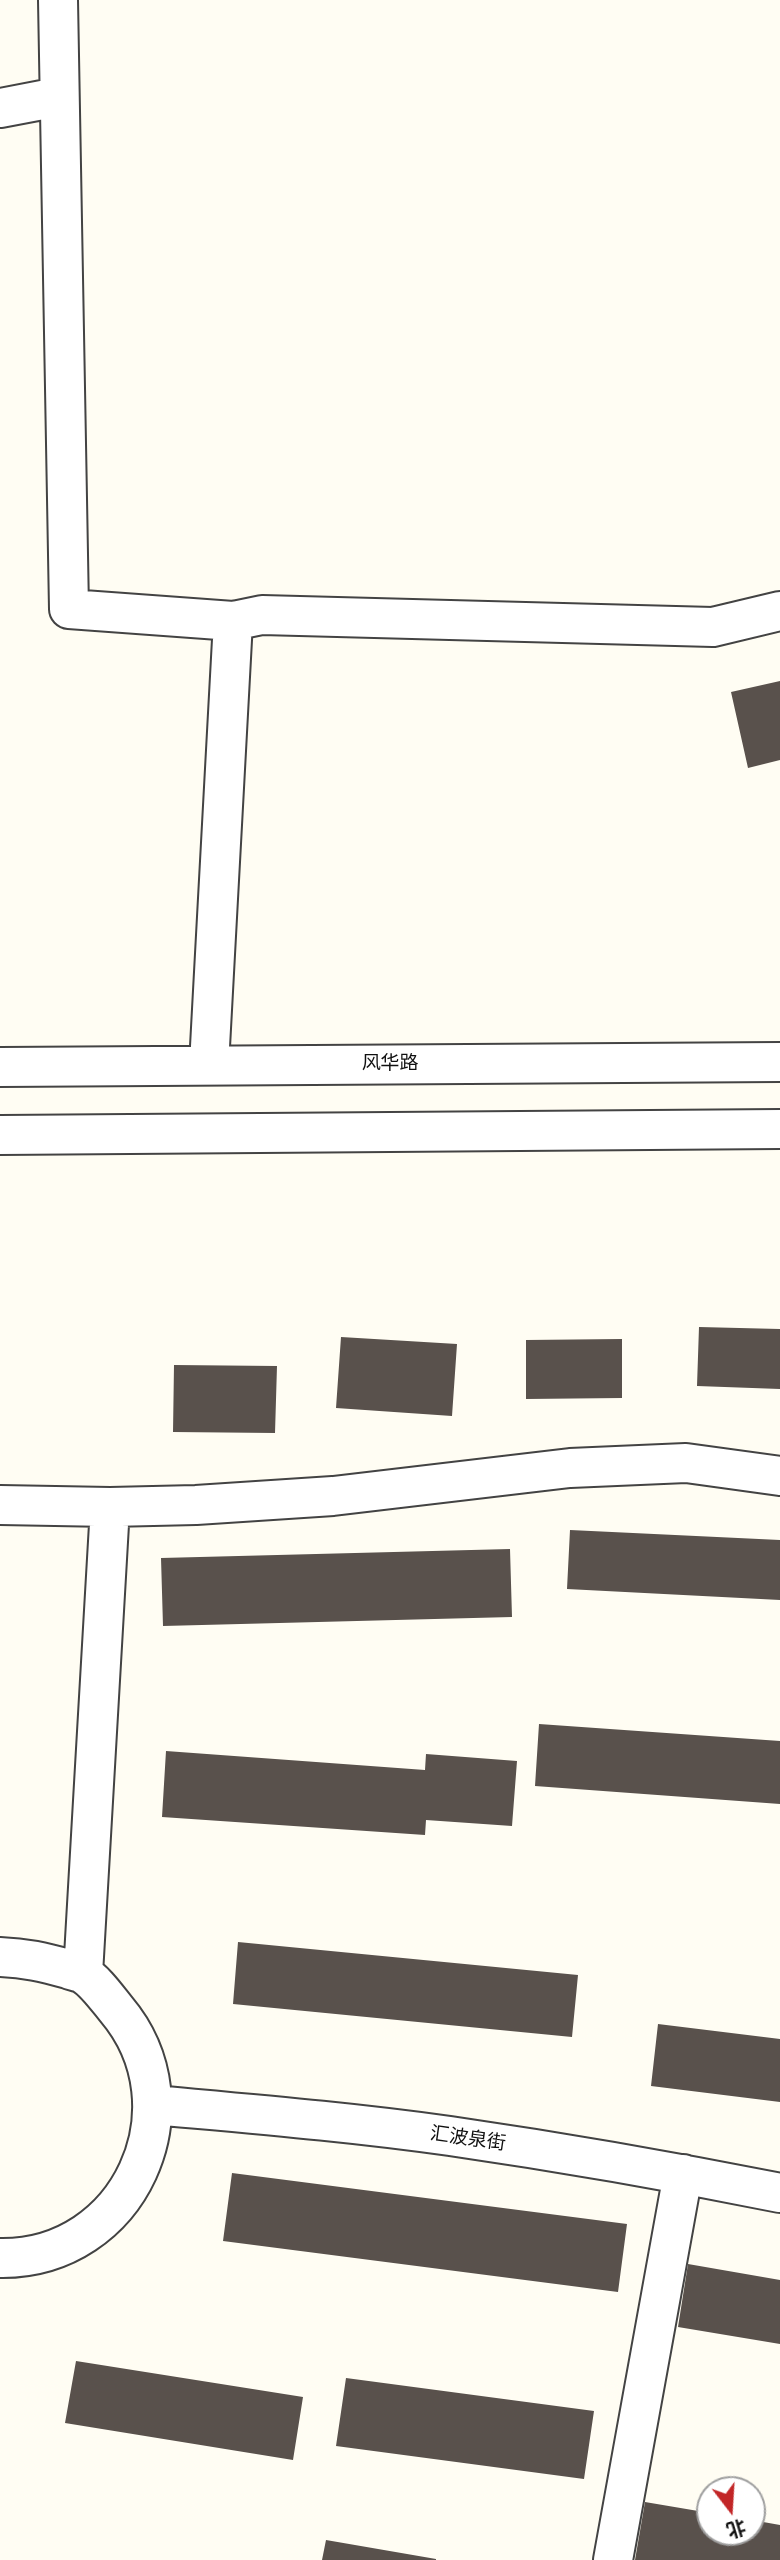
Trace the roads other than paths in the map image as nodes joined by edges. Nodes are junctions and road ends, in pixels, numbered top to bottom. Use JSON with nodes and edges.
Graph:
{"nodes":[{"id":1,"x":58,"y":0,"type":"edge"},
{"id":2,"x":58,"y":97,"type":"junction"},
{"id":3,"x":0,"y":108,"type":"edge"},
{"id":4,"x":780,"y":611,"type":"edge"},
{"id":5,"x":233,"y":621,"type":"junction"},
{"id":6,"x":780,"y":1062,"type":"edge"},
{"id":7,"x":209,"y":1065,"type":"junction"},
{"id":8,"x":0,"y":1067,"type":"edge"},
{"id":9,"x":780,"y":1129,"type":"edge"},
{"id":10,"x":0,"y":1135,"type":"edge"},
{"id":11,"x":780,"y":1476,"type":"edge"},
{"id":12,"x":0,"y":1505,"type":"edge"},
{"id":13,"x":110,"y":1507,"type":"junction"},
{"id":14,"x":0,"y":1957,"type":"edge"},
{"id":15,"x":83,"y":1974,"type":"junction"},
{"id":16,"x":154,"y":2105,"type":"junction"},
{"id":17,"x":683,"y":2174,"type":"junction"},
{"id":18,"x":780,"y":2193,"type":"edge"},
{"id":19,"x":0,"y":2258,"type":"edge"},
{"id":20,"x":613,"y":2560,"type":"edge"}],
"edges":[{"from":1,"to":2,"type":"street"},
{"from":2,"to":3,"type":"street"},
{"from":2,"to":5,"type":"street"},
{"from":4,"to":5,"type":"street"},
{"from":5,"to":7,"type":"street"},
{"from":6,"to":7,"type":"street","name":"风华路"},
{"from":7,"to":8,"type":"street","name":"风华路"},
{"from":9,"to":10,"type":"street"},
{"from":11,"to":13,"type":"street"},
{"from":12,"to":13,"type":"street"},
{"from":13,"to":15,"type":"street"},
{"from":14,"to":15,"type":"street"},
{"from":15,"to":16,"type":"street"},
{"from":16,"to":17,"type":"street","name":"汇波泉街"},
{"from":16,"to":19,"type":"street"},
{"from":17,"to":18,"type":"street","name":"汇波泉街"},
{"from":17,"to":20,"type":"street"}]}
